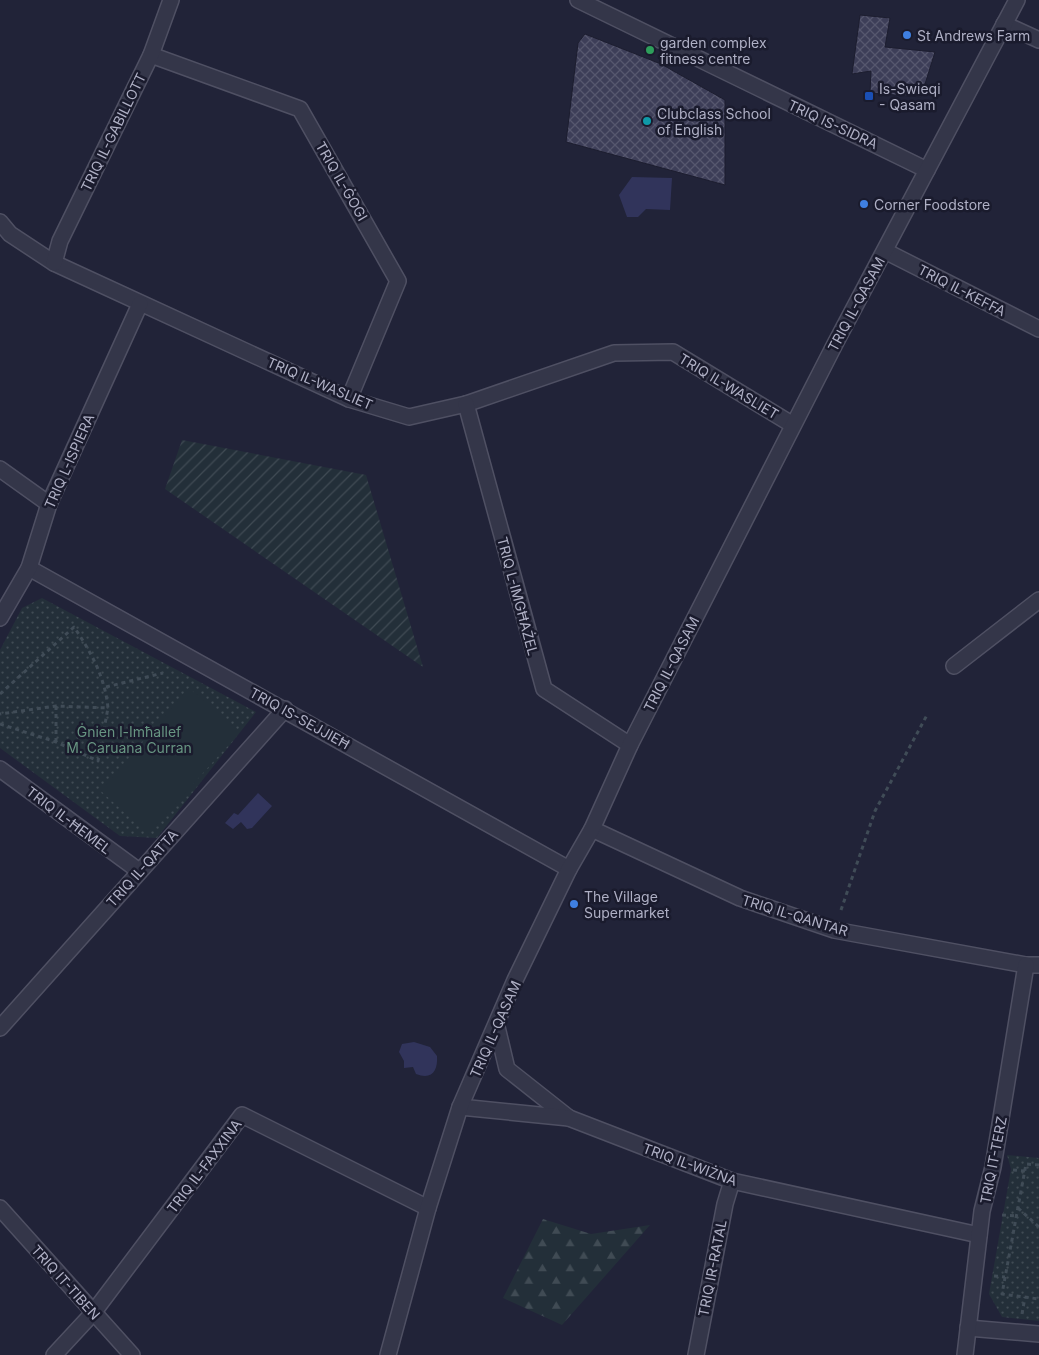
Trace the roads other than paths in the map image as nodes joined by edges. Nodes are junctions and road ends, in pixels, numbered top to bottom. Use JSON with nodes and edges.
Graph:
{"nodes":[{"id":1,"x":171,"y":0,"type":"edge"},
{"id":2,"x":578,"y":0,"type":"edge"},
{"id":3,"x":1017,"y":0,"type":"edge"},
{"id":4,"x":1004,"y":24,"type":"junction"},
{"id":5,"x":1039,"y":40,"type":"edge"},
{"id":6,"x":151,"y":55,"type":"junction"},
{"id":7,"x":927,"y":170,"type":"junction"},
{"id":8,"x":0,"y":222,"type":"edge"},
{"id":9,"x":885,"y":251,"type":"junction"},
{"id":10,"x":54,"y":263,"type":"junction"},
{"id":11,"x":140,"y":304,"type":"junction"},
{"id":12,"x":1039,"y":329,"type":"edge"},
{"id":13,"x":349,"y":399,"type":"junction"},
{"id":14,"x":466,"y":404,"type":"junction"},
{"id":15,"x":793,"y":425,"type":"junction"},
{"id":16,"x":0,"y":469,"type":"edge"},
{"id":17,"x":49,"y":504,"type":"junction"},
{"id":18,"x":29,"y":568,"type":"junction"},
{"id":19,"x":1039,"y":600,"type":"edge"},
{"id":20,"x":0,"y":618,"type":"edge"},
{"id":21,"x":954,"y":666,"type":"dead end"},
{"id":22,"x":285,"y":709,"type":"junction"},
{"id":23,"x":630,"y":745,"type":"junction"},
{"id":24,"x":0,"y":769,"type":"edge"},
{"id":25,"x":592,"y":829,"type":"junction"},
{"id":26,"x":569,"y":869,"type":"junction"},
{"id":27,"x":139,"y":872,"type":"junction"},
{"id":28,"x":1032,"y":965,"type":"edge"},
{"id":29,"x":497,"y":1027,"type":"junction"},
{"id":30,"x":0,"y":1028,"type":"edge"},
{"id":31,"x":460,"y":1107,"type":"junction"},
{"id":32,"x":569,"y":1118,"type":"junction"},
{"id":33,"x":732,"y":1181,"type":"junction"},
{"id":34,"x":0,"y":1208,"type":"edge"},
{"id":35,"x":428,"y":1208,"type":"junction"},
{"id":36,"x":979,"y":1235,"type":"junction"},
{"id":37,"x":93,"y":1313,"type":"junction"},
{"id":38,"x":968,"y":1328,"type":"junction"},
{"id":39,"x":1039,"y":1334,"type":"edge"},
{"id":40,"x":54,"y":1355,"type":"edge"},
{"id":41,"x":132,"y":1355,"type":"edge"},
{"id":42,"x":388,"y":1355,"type":"edge"},
{"id":43,"x":696,"y":1355,"type":"edge"},
{"id":44,"x":965,"y":1355,"type":"edge"}],
"edges":[{"from":1,"to":6,"type":"street","name":"TRIQ IL-GABILLOTT"},
{"from":2,"to":7,"type":"street","name":"TRIQ IS-SIDRA"},
{"from":3,"to":4,"type":"street","name":"TRIQ IL-QASAM"},
{"from":4,"to":5,"type":"street"},
{"from":4,"to":7,"type":"street","name":"TRIQ IL-QASAM"},
{"from":6,"to":10,"type":"street","name":"TRIQ IL-GABILLOTT"},
{"from":6,"to":13,"type":"street","name":"TRIQ IL-ĠOGI"},
{"from":7,"to":9,"type":"street","name":"TRIQ IL-QASAM"},
{"from":8,"to":10,"type":"street","name":"TRIQ IL-WASLIET"},
{"from":9,"to":12,"type":"street","name":"TRIQ IL-KEFFA"},
{"from":9,"to":15,"type":"street","name":"TRIQ IL-QASAM"},
{"from":10,"to":11,"type":"street","name":"TRIQ IL-WASLIET"},
{"from":11,"to":13,"type":"street","name":"TRIQ IL-WASLIET"},
{"from":11,"to":17,"type":"street","name":"TRIQ L-ISPIERA"},
{"from":13,"to":14,"type":"street","name":"TRIQ IL-WASLIET"},
{"from":14,"to":15,"type":"street","name":"TRIQ IL-WASLIET"},
{"from":14,"to":23,"type":"street","name":"TRIQ L-IMGĦAŻEL"},
{"from":15,"to":23,"type":"street","name":"TRIQ IL-QASAM"},
{"from":16,"to":17,"type":"street"},
{"from":17,"to":18,"type":"street","name":"TRIQ L-ISPIERA"},
{"from":18,"to":20,"type":"street","name":"TRIQ L-ISPIERA"},
{"from":18,"to":22,"type":"street","name":"TRIQ IS-SEJJIEĦ"},
{"from":19,"to":21,"type":"street"},
{"from":22,"to":26,"type":"street","name":"TRIQ IS-SEJJIEĦ"},
{"from":22,"to":27,"type":"street","name":"TRIQ IL-QATTA"},
{"from":23,"to":25,"type":"street","name":"TRIQ IL-QASAM"},
{"from":24,"to":27,"type":"street","name":"TRIQ IL-ĦEMEL"},
{"from":25,"to":26,"type":"street","name":"TRIQ IL-QASAM"},
{"from":25,"to":28,"type":"street","name":"TRIQ IL-QANTAR"},
{"from":26,"to":29,"type":"street","name":"TRIQ IL-QASAM"},
{"from":27,"to":30,"type":"street","name":"TRIQ IL-QATTA"},
{"from":28,"to":36,"type":"street","name":"TRIQ IT-TERZ"},
{"from":29,"to":31,"type":"street","name":"TRIQ IL-QASAM"},
{"from":29,"to":32,"type":"street"},
{"from":31,"to":32,"type":"street","name":"TRIQ IL-WIŻNA"},
{"from":31,"to":35,"type":"street","name":"TRIQ IL-QASAM"},
{"from":32,"to":33,"type":"street","name":"TRIQ IL-WIŻNA"},
{"from":33,"to":36,"type":"street","name":"TRIQ IL-WIŻNA"},
{"from":33,"to":43,"type":"street","name":"TRIQ IR-RATAL"},
{"from":34,"to":37,"type":"street","name":"TRIQ IT-TIBEN"},
{"from":35,"to":37,"type":"street","name":"TRIQ IL-FAXXINA"},
{"from":35,"to":42,"type":"street","name":"TRIQ IL-QASAM"},
{"from":36,"to":38,"type":"street","name":"TRIQ IT-TERZ"},
{"from":37,"to":40,"type":"street","name":"TRIQ IL-FAXXINA"},
{"from":37,"to":41,"type":"street","name":"TRIQ IT-TIBEN"},
{"from":38,"to":39,"type":"street"},
{"from":38,"to":44,"type":"street","name":"TRIQ IT-TERZ"}]}
